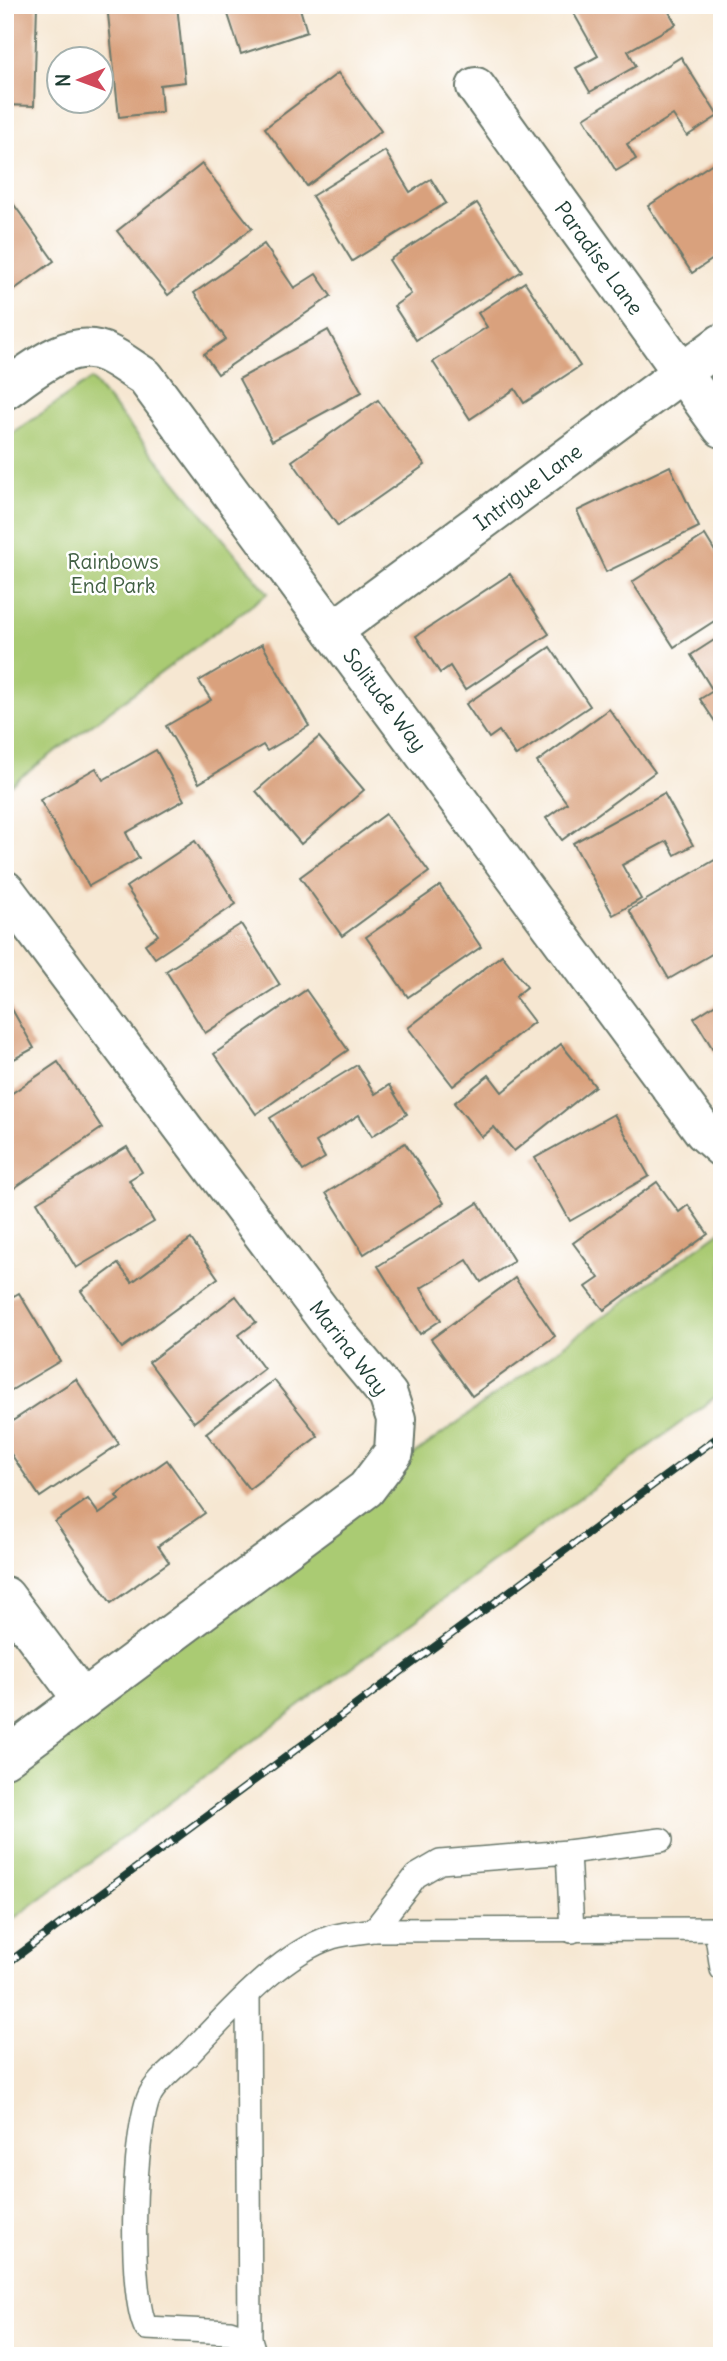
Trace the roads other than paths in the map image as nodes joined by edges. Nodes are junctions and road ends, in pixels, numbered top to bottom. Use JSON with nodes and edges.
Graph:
{"nodes":[{"id":1,"x":476,"y":88,"type":"dead end"},
{"id":2,"x":722,"y":343,"type":"edge"},
{"id":3,"x":682,"y":373,"type":"junction"},
{"id":4,"x":5,"y":390,"type":"edge"},
{"id":5,"x":722,"y":428,"type":"edge"},
{"id":6,"x":334,"y":631,"type":"junction"},
{"id":7,"x":5,"y":890,"type":"edge"},
{"id":8,"x":722,"y":1148,"type":"edge"},
{"id":9,"x":5,"y":1596,"type":"edge"},
{"id":10,"x":83,"y":1700,"type":"junction"},
{"id":11,"x":5,"y":1758,"type":"edge"},
{"id":12,"x":661,"y":1840,"type":"dead end"},
{"id":13,"x":568,"y":1852,"type":"junction"},
{"id":14,"x":374,"y":1930,"type":"junction"},
{"id":15,"x":572,"y":1931,"type":"junction"},
{"id":16,"x":722,"y":1969,"type":"edge"},
{"id":17,"x":248,"y":1994,"type":"junction"},
{"id":18,"x":253,"y":2347,"type":"edge"}],
"edges":[{"from":1,"to":3,"type":"street","name":"Paradise Lane"},
{"from":2,"to":3,"type":"street","name":"Intrigue Lane"},
{"from":3,"to":5,"type":"street","name":"Paradise Lane"},
{"from":3,"to":6,"type":"street","name":"Intrigue Lane"},
{"from":4,"to":6,"type":"street","name":"Solitude Way"},
{"from":6,"to":8,"type":"street","name":"Solitude Way"},
{"from":7,"to":10,"type":"street","name":"Marina Way"},
{"from":9,"to":10,"type":"street"},
{"from":10,"to":11,"type":"street","name":"Marina Way"},
{"from":12,"to":13,"type":"lane"},
{"from":13,"to":14,"type":"lane"},
{"from":13,"to":15,"type":"lane"},
{"from":14,"to":15,"type":"lane"},
{"from":14,"to":17,"type":"lane"},
{"from":15,"to":16,"type":"lane"},
{"from":17,"to":18,"type":"lane"},
{"from":17,"to":18,"type":"lane"}]}
